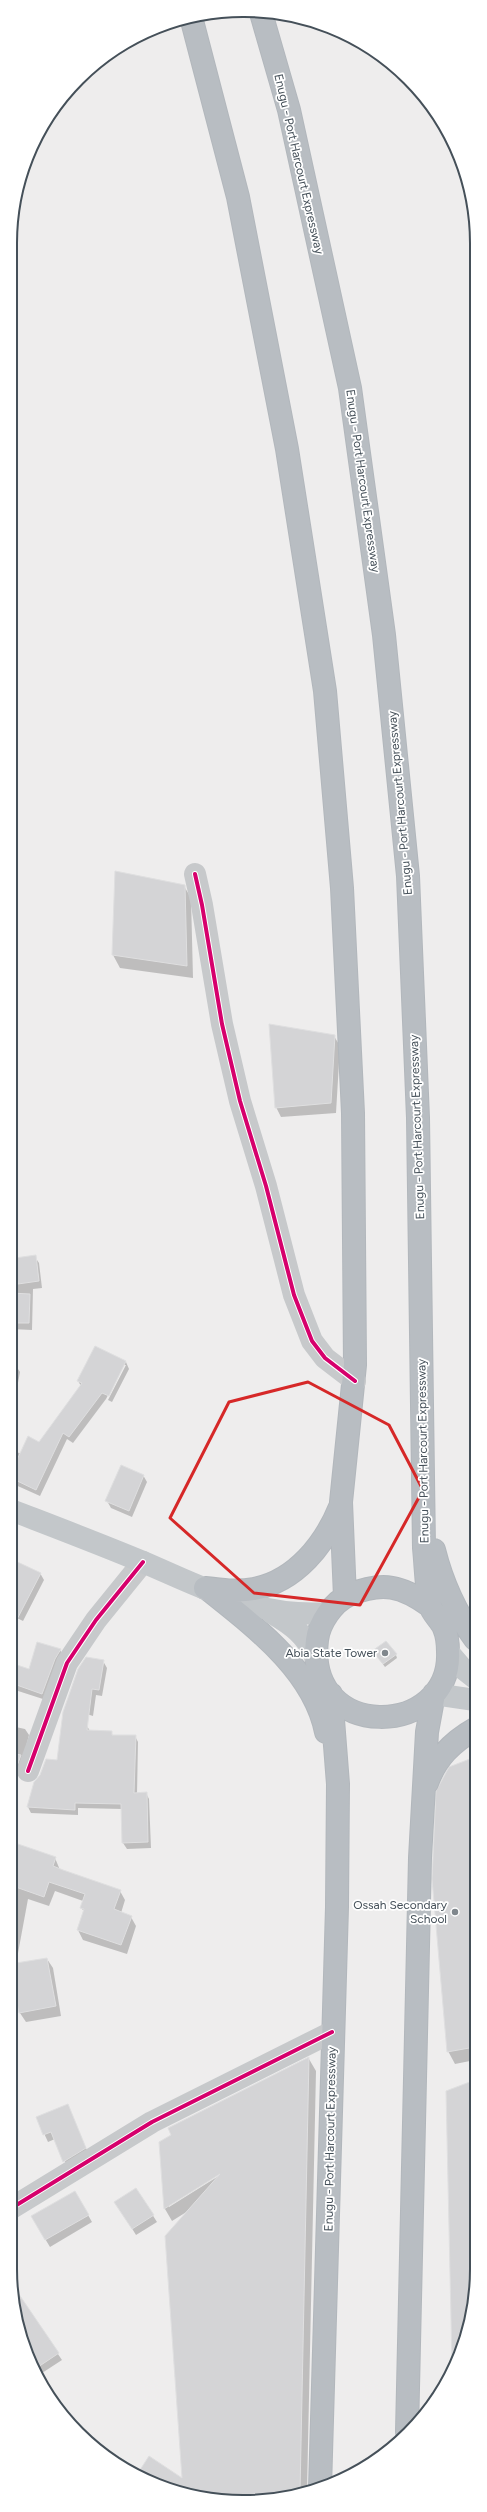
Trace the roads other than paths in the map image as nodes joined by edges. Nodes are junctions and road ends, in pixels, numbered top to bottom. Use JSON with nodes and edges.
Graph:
{"nodes":[{"id":1,"x":261,"y":17,"type":"edge"},
{"id":2,"x":193,"y":23,"type":"edge"},
{"id":3,"x":195,"y":874,"type":"dead end"},
{"id":4,"x":355,"y":1382,"type":"junction"},
{"id":5,"x":341,"y":1502,"type":"junction"},
{"id":6,"x":423,"y":1503,"type":"junction"},
{"id":7,"x":17,"y":1512,"type":"edge"},
{"id":8,"x":142,"y":1562,"type":"junction"},
{"id":9,"x":206,"y":1590,"type":"junction"},
{"id":10,"x":345,"y":1597,"type":"junction"},
{"id":11,"x":430,"y":1606,"type":"junction"},
{"id":12,"x":270,"y":1611,"type":"junction"},
{"id":13,"x":328,"y":1613,"type":"junction"},
{"id":14,"x":470,"y":1631,"type":"edge"},
{"id":15,"x":448,"y":1653,"type":"junction"},
{"id":16,"x":315,"y":1656,"type":"junction"},
{"id":17,"x":470,"y":1674,"type":"edge"},
{"id":18,"x":331,"y":1694,"type":"junction"},
{"id":19,"x":434,"y":1694,"type":"junction"},
{"id":20,"x":470,"y":1699,"type":"edge"},
{"id":21,"x":470,"y":1733,"type":"edge"},
{"id":22,"x":28,"y":1770,"type":"dead end"},
{"id":23,"x":423,"y":1796,"type":"junction"},
{"id":24,"x":337,"y":1803,"type":"junction"},
{"id":25,"x":332,"y":2032,"type":"junction"},
{"id":26,"x":17,"y":2205,"type":"edge"},
{"id":27,"x":407,"y":2426,"type":"edge"},
{"id":28,"x":320,"y":2482,"type":"edge"}],
"edges":[{"from":1,"to":6,"type":"highway","name":"Enugu - Port Harcourt Expressway"},
{"from":2,"to":4,"type":"highway"},
{"from":3,"to":4,"type":"street"},
{"from":4,"to":5,"type":"highway"},
{"from":5,"to":9,"type":"highway"},
{"from":5,"to":10,"type":"highway"},
{"from":6,"to":11,"type":"highway","name":"Enugu - Port Harcourt Expressway"},
{"from":6,"to":14,"type":"highway"},
{"from":7,"to":8,"type":"main road"},
{"from":8,"to":9,"type":"main road"},
{"from":8,"to":22,"type":"street"},
{"from":9,"to":12,"type":"main road"},
{"from":9,"to":24,"type":"highway"},
{"from":10,"to":11,"type":"highway"},
{"from":10,"to":13,"type":"highway"},
{"from":11,"to":15,"type":"highway"},
{"from":12,"to":13,"type":"main road"},
{"from":12,"to":16,"type":"main road"},
{"from":13,"to":16,"type":"highway"},
{"from":15,"to":17,"type":"main road"},
{"from":15,"to":19,"type":"highway"},
{"from":16,"to":18,"type":"highway"},
{"from":18,"to":19,"type":"highway"},
{"from":18,"to":24,"type":"highway","name":"Enugu - Port Harcourt Expressway"},
{"from":19,"to":20,"type":"main road"},
{"from":19,"to":23,"type":"highway"},
{"from":21,"to":23,"type":"highway"},
{"from":23,"to":27,"type":"highway"},
{"from":24,"to":25,"type":"highway","name":"Enugu - Port Harcourt Expressway"},
{"from":25,"to":26,"type":"street"},
{"from":25,"to":28,"type":"highway","name":"Enugu - Port Harcourt Expressway"}]}
